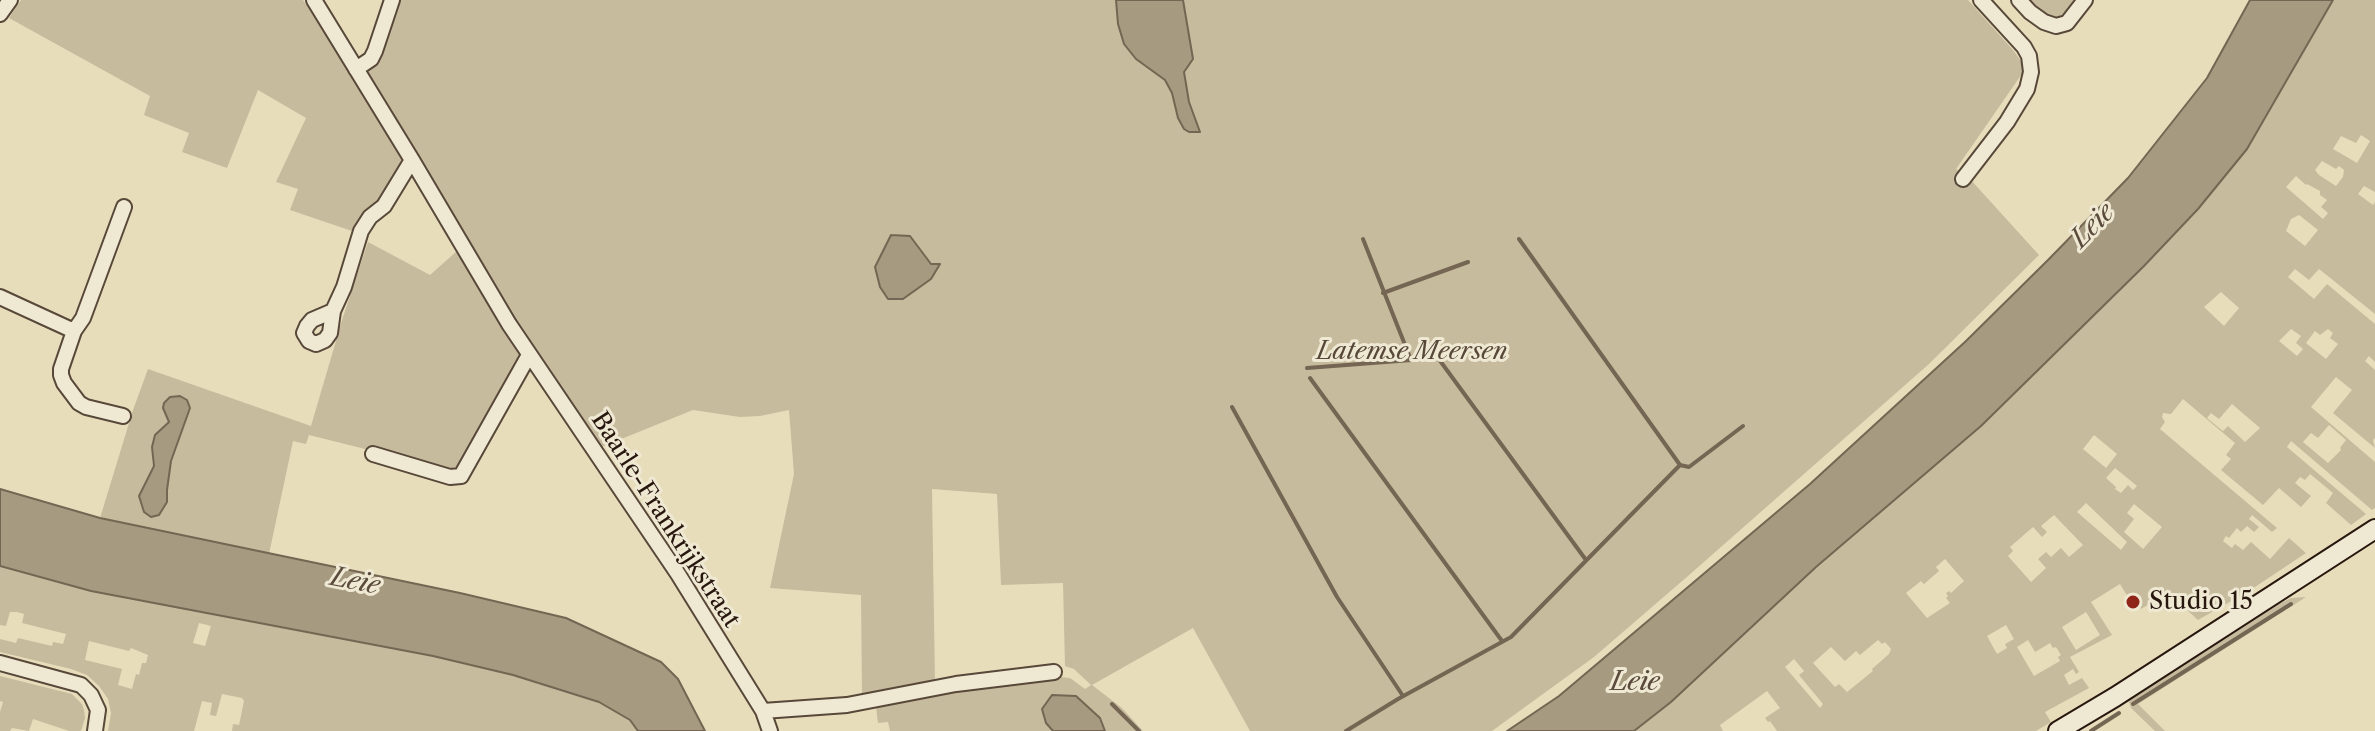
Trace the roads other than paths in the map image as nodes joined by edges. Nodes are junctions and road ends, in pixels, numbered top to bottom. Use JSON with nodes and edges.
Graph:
{"nodes":[{"id":1,"x":10,"y":0,"type":"edge"},
{"id":2,"x":314,"y":0,"type":"edge"},
{"id":3,"x":392,"y":0,"type":"edge"},
{"id":4,"x":1981,"y":0,"type":"edge"},
{"id":5,"x":2019,"y":0,"type":"edge"},
{"id":6,"x":2085,"y":0,"type":"edge"},
{"id":7,"x":0,"y":14,"type":"edge"},
{"id":8,"x":356,"y":69,"type":"junction"},
{"id":9,"x":412,"y":160,"type":"junction"},
{"id":10,"x":1963,"y":179,"type":"dead end"},
{"id":11,"x":124,"y":207,"type":"dead end"},
{"id":12,"x":0,"y":297,"type":"edge"},
{"id":13,"x":333,"y":311,"type":"dead end"},
{"id":14,"x":74,"y":331,"type":"junction"},
{"id":15,"x":529,"y":355,"type":"junction"},
{"id":16,"x":123,"y":416,"type":"dead end"},
{"id":17,"x":373,"y":454,"type":"dead end"},
{"id":18,"x":2375,"y":529,"type":"edge"},
{"id":19,"x":0,"y":663,"type":"edge"},
{"id":20,"x":1054,"y":672,"type":"dead end"},
{"id":21,"x":763,"y":711,"type":"junction"},
{"id":22,"x":95,"y":731,"type":"edge"},
{"id":23,"x":770,"y":731,"type":"edge"},
{"id":24,"x":2058,"y":731,"type":"edge"}],
"edges":[{"from":1,"to":7,"type":"street"},
{"from":2,"to":8,"type":"street","name":"Baarle-Frankrijkstraat"},
{"from":3,"to":8,"type":"street"},
{"from":4,"to":10,"type":"street"},
{"from":5,"to":6,"type":"street"},
{"from":8,"to":9,"type":"street","name":"Baarle-Frankrijkstraat"},
{"from":9,"to":13,"type":"street"},
{"from":9,"to":15,"type":"street","name":"Baarle-Frankrijkstraat"},
{"from":11,"to":14,"type":"street"},
{"from":12,"to":14,"type":"street"},
{"from":14,"to":16,"type":"street"},
{"from":15,"to":17,"type":"street"},
{"from":15,"to":21,"type":"street","name":"Baarle-Frankrijkstraat"},
{"from":18,"to":24,"type":"main road"},
{"from":19,"to":22,"type":"street"},
{"from":20,"to":21,"type":"street"},
{"from":21,"to":23,"type":"street","name":"Baarle-Frankrijkstraat"}]}
